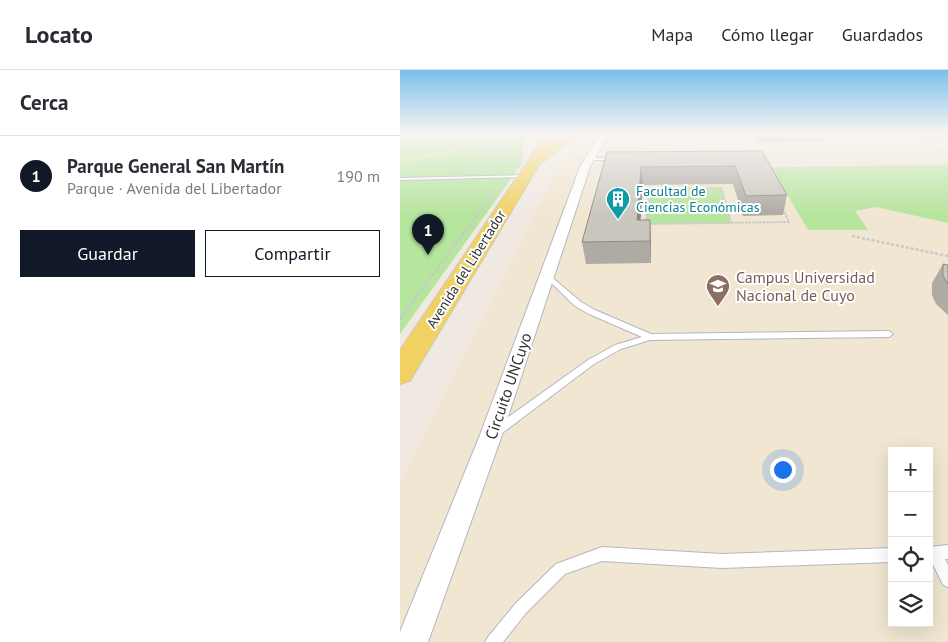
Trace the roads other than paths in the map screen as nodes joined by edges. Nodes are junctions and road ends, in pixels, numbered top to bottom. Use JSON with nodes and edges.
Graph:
{"nodes":[{"id":1,"x":589,"y":159,"type":"edge"},
{"id":2,"x":532,"y":160,"type":"edge"},
{"id":3,"x":539,"y":160,"type":"edge"},
{"id":4,"x":521,"y":173,"type":"junction"},
{"id":5,"x":400,"y":179,"type":"edge"},
{"id":6,"x":546,"y":275,"type":"junction"},
{"id":7,"x":889,"y":334,"type":"dead end"},
{"id":8,"x":650,"y":338,"type":"junction"},
{"id":9,"x":400,"y":373,"type":"edge"},
{"id":10,"x":491,"y":435,"type":"junction"},
{"id":11,"x":937,"y":553,"type":"edge"},
{"id":12,"x":888,"y":554,"type":"edge"},
{"id":13,"x":948,"y":580,"type":"edge"},
{"id":14,"x":412,"y":642,"type":"edge"},
{"id":15,"x":493,"y":642,"type":"edge"}],
"edges":[{"from":1,"to":6,"type":"street","name":"Circuito UNCuyo"},
{"from":2,"to":4,"type":"main road","name":"Avenida del Libertador"},
{"from":3,"to":4,"type":"main road","name":"Avenida del Libertador"},
{"from":4,"to":5,"type":"lane"},
{"from":4,"to":9,"type":"main road","name":"Avenida del Libertador"},
{"from":6,"to":8,"type":"lane"},
{"from":6,"to":10,"type":"street","name":"Circuito UNCuyo"},
{"from":7,"to":8,"type":"lane"},
{"from":8,"to":10,"type":"lane"},
{"from":10,"to":14,"type":"street","name":"Circuito UNCuyo"},
{"from":11,"to":13,"type":"lane"},
{"from":12,"to":15,"type":"lane"}]}
